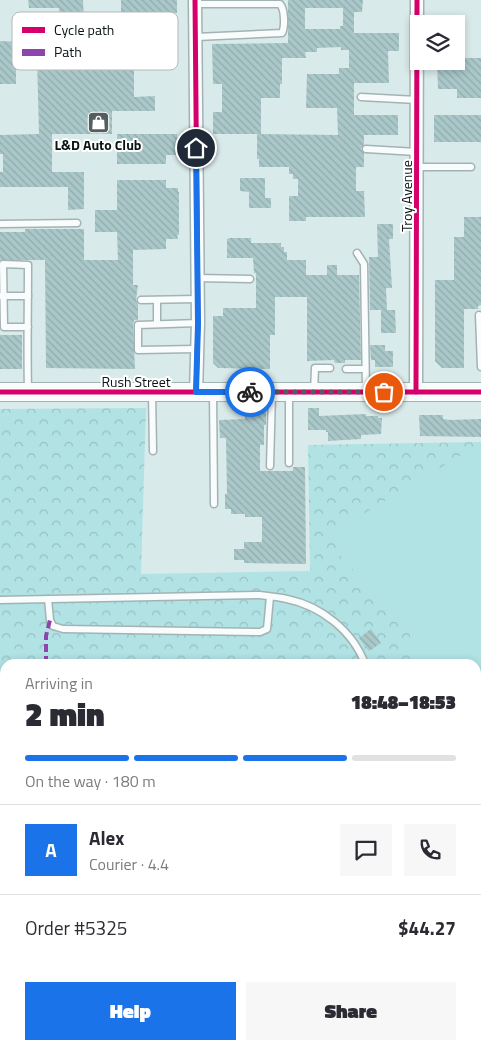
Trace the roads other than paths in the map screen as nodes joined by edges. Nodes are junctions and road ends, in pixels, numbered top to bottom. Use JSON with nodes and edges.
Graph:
{"nodes":[{"id":1,"x":417,"y":0,"type":"edge"},
{"id":2,"x":195,"y":2,"type":"edge"},
{"id":3,"x":196,"y":37,"type":"junction"},
{"id":4,"x":361,"y":97,"type":"dead end"},
{"id":5,"x":417,"y":100,"type":"junction"},
{"id":6,"x":366,"y":150,"type":"dead end"},
{"id":7,"x":417,"y":152,"type":"junction"},
{"id":8,"x":417,"y":166,"type":"junction"},
{"id":9,"x":471,"y":167,"type":"dead end"},
{"id":10,"x":76,"y":223,"type":"dead end"},
{"id":11,"x":0,"y":224,"type":"edge"},
{"id":12,"x":357,"y":253,"type":"dead end"},
{"id":13,"x":197,"y":278,"type":"junction"},
{"id":14,"x":250,"y":279,"type":"dead end"},
{"id":15,"x":2,"y":296,"type":"edge"},
{"id":16,"x":28,"y":296,"type":"junction"},
{"id":17,"x":197,"y":299,"type":"junction"},
{"id":18,"x":141,"y":300,"type":"dead end"},
{"id":19,"x":157,"y":300,"type":"junction"},
{"id":20,"x":479,"y":315,"type":"dead end"},
{"id":21,"x":158,"y":324,"type":"junction"},
{"id":22,"x":198,"y":324,"type":"junction"},
{"id":23,"x":28,"y":327,"type":"junction"},
{"id":24,"x":196,"y":350,"type":"junction"},
{"id":25,"x":481,"y":367,"type":"edge"},
{"id":26,"x":330,"y":368,"type":"dead end"},
{"id":27,"x":346,"y":369,"type":"dead end"},
{"id":28,"x":365,"y":369,"type":"junction"},
{"id":29,"x":0,"y":392,"type":"edge"},
{"id":30,"x":28,"y":392,"type":"junction"},
{"id":31,"x":152,"y":392,"type":"junction"},
{"id":32,"x":196,"y":392,"type":"junction"},
{"id":33,"x":213,"y":392,"type":"junction"},
{"id":34,"x":281,"y":392,"type":"junction"},
{"id":35,"x":314,"y":392,"type":"junction"},
{"id":36,"x":366,"y":392,"type":"junction"},
{"id":37,"x":416,"y":392,"type":"junction"},
{"id":38,"x":481,"y":392,"type":"edge"},
{"id":39,"x":153,"y":451,"type":"dead end"},
{"id":40,"x":289,"y":463,"type":"dead end"},
{"id":41,"x":270,"y":466,"type":"dead end"},
{"id":42,"x":214,"y":504,"type":"dead end"},
{"id":43,"x":270,"y":597,"type":"junction"},
{"id":44,"x":0,"y":600,"type":"edge"},
{"id":45,"x":48,"y":600,"type":"junction"},
{"id":46,"x":362,"y":659,"type":"edge"}],
"edges":[{"from":1,"to":5,"type":"street","name":"Troy Avenue"},
{"from":2,"to":3,"type":"street"},
{"from":2,"to":3,"type":"lane"},
{"from":3,"to":13,"type":"street"},
{"from":4,"to":5,"type":"lane"},
{"from":5,"to":7,"type":"street","name":"Troy Avenue"},
{"from":6,"to":7,"type":"lane"},
{"from":7,"to":8,"type":"street","name":"Troy Avenue"},
{"from":8,"to":9,"type":"lane"},
{"from":8,"to":37,"type":"street","name":"Troy Avenue"},
{"from":10,"to":11,"type":"lane"},
{"from":12,"to":28,"type":"lane"},
{"from":13,"to":14,"type":"lane"},
{"from":13,"to":17,"type":"street"},
{"from":15,"to":16,"type":"lane"},
{"from":15,"to":16,"type":"lane"},
{"from":15,"to":23,"type":"lane"},
{"from":16,"to":23,"type":"lane"},
{"from":17,"to":19,"type":"lane"},
{"from":17,"to":22,"type":"street"},
{"from":18,"to":19,"type":"lane"},
{"from":19,"to":21,"type":"lane"},
{"from":20,"to":25,"type":"lane"},
{"from":21,"to":22,"type":"lane"},
{"from":21,"to":24,"type":"lane"},
{"from":22,"to":24,"type":"street"},
{"from":23,"to":30,"type":"lane"},
{"from":24,"to":32,"type":"street"},
{"from":26,"to":35,"type":"lane"},
{"from":27,"to":28,"type":"lane"},
{"from":28,"to":36,"type":"lane"},
{"from":29,"to":30,"type":"street","name":"Rush Street"},
{"from":30,"to":31,"type":"street","name":"Rush Street"},
{"from":31,"to":32,"type":"street","name":"Rush Street"},
{"from":31,"to":39,"type":"lane"},
{"from":32,"to":33,"type":"street","name":"Rush Street"},
{"from":33,"to":34,"type":"street","name":"Rush Street"},
{"from":33,"to":42,"type":"lane"},
{"from":34,"to":35,"type":"street","name":"Rush Street"},
{"from":34,"to":40,"type":"lane"},
{"from":34,"to":41,"type":"lane"},
{"from":35,"to":36,"type":"street","name":"Rush Street"},
{"from":36,"to":37,"type":"street","name":"Rush Street"},
{"from":37,"to":38,"type":"street","name":"Rush Street"},
{"from":43,"to":45,"type":"lane"},
{"from":43,"to":45,"type":"lane"},
{"from":43,"to":46,"type":"lane"},
{"from":44,"to":45,"type":"lane"}]}
